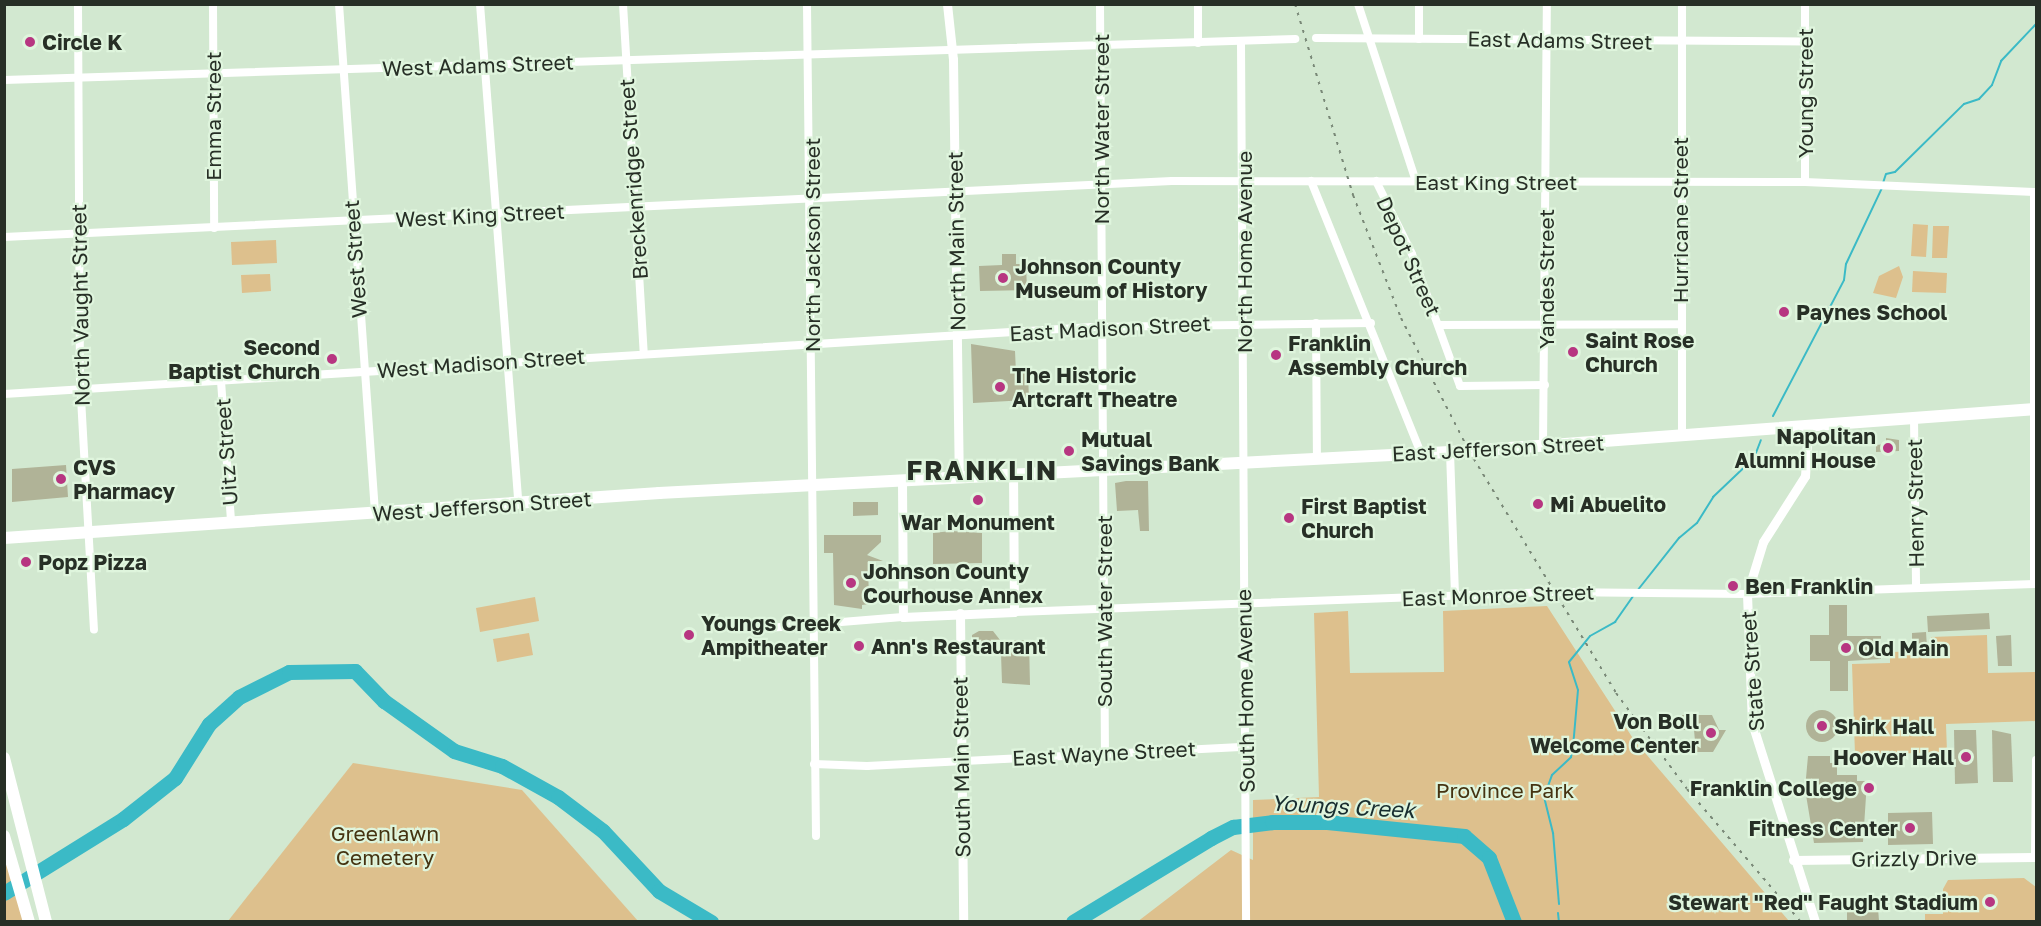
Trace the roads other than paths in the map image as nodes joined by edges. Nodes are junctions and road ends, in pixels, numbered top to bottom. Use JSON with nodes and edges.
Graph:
{"nodes":[{"id":1,"x":78,"y":4,"type":"edge"},
{"id":2,"x":213,"y":4,"type":"edge"},
{"id":3,"x":339,"y":4,"type":"edge"},
{"id":4,"x":480,"y":4,"type":"edge"},
{"id":5,"x":623,"y":4,"type":"edge"},
{"id":6,"x":807,"y":4,"type":"edge"},
{"id":7,"x":947,"y":4,"type":"edge"},
{"id":8,"x":1100,"y":4,"type":"edge"},
{"id":9,"x":1198,"y":4,"type":"edge"},
{"id":10,"x":1358,"y":4,"type":"edge"},
{"id":11,"x":1419,"y":4,"type":"edge"},
{"id":12,"x":1547,"y":4,"type":"edge"},
{"id":13,"x":1682,"y":4,"type":"edge"},
{"id":14,"x":1805,"y":4,"type":"edge"},
{"id":15,"x":1316,"y":38,"type":"dead end"},
{"id":16,"x":1369,"y":38,"type":"junction"},
{"id":17,"x":1295,"y":39,"type":"dead end"},
{"id":18,"x":1419,"y":39,"type":"junction"},
{"id":19,"x":1547,"y":40,"type":"junction"},
{"id":20,"x":1681,"y":41,"type":"junction"},
{"id":21,"x":1242,"y":42,"type":"junction"},
{"id":22,"x":1805,"y":42,"type":"junction"},
{"id":23,"x":1198,"y":44,"type":"junction"},
{"id":24,"x":1101,"y":46,"type":"junction"},
{"id":25,"x":952,"y":51,"type":"junction"},
{"id":26,"x":810,"y":55,"type":"junction"},
{"id":27,"x":626,"y":61,"type":"junction"},
{"id":28,"x":486,"y":65,"type":"junction"},
{"id":29,"x":342,"y":70,"type":"junction"},
{"id":30,"x":213,"y":74,"type":"junction"},
{"id":31,"x":78,"y":78,"type":"junction"},
{"id":32,"x":4,"y":80,"type":"edge"},
{"id":33,"x":1243,"y":181,"type":"junction"},
{"id":34,"x":1311,"y":181,"type":"junction"},
{"id":35,"x":1376,"y":181,"type":"junction"},
{"id":36,"x":1416,"y":181,"type":"junction"},
{"id":37,"x":1546,"y":182,"type":"junction"},
{"id":38,"x":1805,"y":182,"type":"junction"},
{"id":39,"x":1680,"y":183,"type":"junction"},
{"id":40,"x":1101,"y":184,"type":"junction"},
{"id":41,"x":2035,"y":192,"type":"edge"},
{"id":42,"x":955,"y":193,"type":"junction"},
{"id":43,"x":812,"y":201,"type":"junction"},
{"id":44,"x":635,"y":207,"type":"junction"},
{"id":45,"x":493,"y":216,"type":"junction"},
{"id":46,"x":352,"y":221,"type":"junction"},
{"id":47,"x":214,"y":228,"type":"junction"},
{"id":48,"x":78,"y":234,"type":"junction"},
{"id":49,"x":4,"y":237,"type":"edge"},
{"id":50,"x":1245,"y":323,"type":"junction"},
{"id":51,"x":1316,"y":323,"type":"junction"},
{"id":52,"x":1371,"y":323,"type":"junction"},
{"id":53,"x":1546,"y":324,"type":"junction"},
{"id":54,"x":1680,"y":324,"type":"junction"},
{"id":55,"x":1439,"y":325,"type":"junction"},
{"id":56,"x":1103,"y":327,"type":"junction"},
{"id":57,"x":957,"y":336,"type":"junction"},
{"id":58,"x":812,"y":343,"type":"junction"},
{"id":59,"x":644,"y":353,"type":"junction"},
{"id":60,"x":505,"y":362,"type":"junction"},
{"id":61,"x":363,"y":371,"type":"junction"},
{"id":62,"x":221,"y":381,"type":"junction"},
{"id":63,"x":1545,"y":385,"type":"junction"},
{"id":64,"x":80,"y":390,"type":"junction"},
{"id":65,"x":4,"y":394,"type":"edge"},
{"id":66,"x":2035,"y":409,"type":"edge"},
{"id":67,"x":1914,"y":418,"type":"junction"},
{"id":68,"x":1809,"y":426,"type":"junction"},
{"id":69,"x":1682,"y":436,"type":"junction"},
{"id":70,"x":1543,"y":446,"type":"junction"},
{"id":71,"x":1450,"y":452,"type":"junction"},
{"id":72,"x":1421,"y":453,"type":"junction"},
{"id":73,"x":1317,"y":458,"type":"junction"},
{"id":74,"x":1245,"y":461,"type":"junction"},
{"id":75,"x":1103,"y":470,"type":"junction"},
{"id":76,"x":1013,"y":475,"type":"junction"},
{"id":77,"x":959,"y":478,"type":"junction"},
{"id":78,"x":902,"y":482,"type":"junction"},
{"id":79,"x":812,"y":486,"type":"junction"},
{"id":80,"x":518,"y":502,"type":"junction"},
{"id":81,"x":375,"y":513,"type":"junction"},
{"id":82,"x":231,"y":522,"type":"junction"},
{"id":83,"x":91,"y":531,"type":"junction"},
{"id":84,"x":4,"y":538,"type":"edge"},
{"id":85,"x":2035,"y":584,"type":"edge"},
{"id":86,"x":1916,"y":588,"type":"junction"},
{"id":87,"x":1747,"y":594,"type":"junction"},
{"id":88,"x":1455,"y":596,"type":"junction"},
{"id":89,"x":1244,"y":604,"type":"junction"},
{"id":90,"x":1104,"y":609,"type":"junction"},
{"id":91,"x":1014,"y":612,"type":"junction"},
{"id":92,"x":960,"y":613,"type":"junction"},
{"id":93,"x":903,"y":617,"type":"junction"},
{"id":94,"x":813,"y":625,"type":"junction"},
{"id":95,"x":756,"y":629,"type":"dead end"},
{"id":96,"x":94,"y":630,"type":"dead end"},
{"id":97,"x":1246,"y":747,"type":"junction"},
{"id":98,"x":1105,"y":752,"type":"junction"},
{"id":99,"x":4,"y":758,"type":"edge"},
{"id":100,"x":2036,"y":760,"type":"edge"},
{"id":101,"x":961,"y":761,"type":"junction"},
{"id":102,"x":814,"y":764,"type":"junction"},
{"id":103,"x":10,"y":817,"type":"edge"},
{"id":104,"x":4,"y":836,"type":"edge"},
{"id":105,"x":816,"y":836,"type":"dead end"},
{"id":106,"x":2036,"y":857,"type":"edge"},
{"id":107,"x":1793,"y":860,"type":"junction"},
{"id":108,"x":963,"y":917,"type":"edge"},
{"id":109,"x":29,"y":921,"type":"edge"},
{"id":110,"x":45,"y":921,"type":"edge"},
{"id":111,"x":1246,"y":921,"type":"edge"},
{"id":112,"x":1815,"y":921,"type":"edge"}],
"edges":[{"from":1,"to":31,"type":"street","name":"North Vaught Street"},
{"from":2,"to":30,"type":"street","name":"Emma Street"},
{"from":3,"to":29,"type":"street","name":"West Street"},
{"from":4,"to":28,"type":"street"},
{"from":5,"to":27,"type":"street","name":"Breckenridge Street"},
{"from":6,"to":26,"type":"street","name":"North Jackson Street"},
{"from":7,"to":25,"type":"street","name":"North Main Street"},
{"from":8,"to":24,"type":"street","name":"North Water Street"},
{"from":9,"to":23,"type":"street"},
{"from":10,"to":16,"type":"street"},
{"from":11,"to":18,"type":"street"},
{"from":12,"to":19,"type":"street","name":"Yandes Street"},
{"from":13,"to":20,"type":"street","name":"Hurricane Street"},
{"from":14,"to":22,"type":"street","name":"Young Street"},
{"from":15,"to":16,"type":"street","name":"East Adams Street"},
{"from":16,"to":18,"type":"street","name":"East Adams Street"},
{"from":16,"to":36,"type":"street"},
{"from":17,"to":21,"type":"street"},
{"from":18,"to":19,"type":"street","name":"East Adams Street"},
{"from":19,"to":20,"type":"street","name":"East Adams Street"},
{"from":19,"to":37,"type":"street","name":"Yandes Street"},
{"from":20,"to":22,"type":"street","name":"East Adams Street"},
{"from":20,"to":39,"type":"street","name":"Hurricane Street"},
{"from":21,"to":23,"type":"street"},
{"from":21,"to":33,"type":"street","name":"North Home Avenue"},
{"from":22,"to":38,"type":"street","name":"Young Street"},
{"from":23,"to":24,"type":"street"},
{"from":24,"to":25,"type":"street"},
{"from":24,"to":40,"type":"street","name":"North Water Street"},
{"from":25,"to":26,"type":"street","name":"West Adams Street"},
{"from":25,"to":42,"type":"street","name":"North Main Street"},
{"from":26,"to":27,"type":"street","name":"West Adams Street"},
{"from":26,"to":43,"type":"street","name":"North Jackson Street"},
{"from":27,"to":28,"type":"street","name":"West Adams Street"},
{"from":27,"to":44,"type":"street","name":"Breckenridge Street"},
{"from":28,"to":29,"type":"street","name":"West Adams Street"},
{"from":28,"to":45,"type":"street"},
{"from":29,"to":30,"type":"street","name":"West Adams Street"},
{"from":29,"to":46,"type":"street","name":"West Street"},
{"from":30,"to":31,"type":"street","name":"West Adams Street"},
{"from":30,"to":47,"type":"street","name":"Emma Street"},
{"from":31,"to":32,"type":"street","name":"West Adams Street"},
{"from":31,"to":48,"type":"street","name":"North Vaught Street"},
{"from":33,"to":34,"type":"street","name":"East King Street"},
{"from":33,"to":40,"type":"street","name":"East King Street"},
{"from":33,"to":50,"type":"street","name":"North Home Avenue"},
{"from":34,"to":35,"type":"street","name":"East King Street"},
{"from":34,"to":52,"type":"street"},
{"from":35,"to":36,"type":"street","name":"East King Street"},
{"from":35,"to":55,"type":"street","name":"Depot Street"},
{"from":36,"to":37,"type":"street","name":"East King Street"},
{"from":37,"to":39,"type":"street","name":"East King Street"},
{"from":37,"to":53,"type":"street","name":"Yandes Street"},
{"from":38,"to":39,"type":"street","name":"East King Street"},
{"from":38,"to":41,"type":"street","name":"East King Street"},
{"from":39,"to":54,"type":"street","name":"Hurricane Street"},
{"from":40,"to":42,"type":"street","name":"East King Street"},
{"from":40,"to":56,"type":"street","name":"North Water Street"},
{"from":41,"to":66,"type":"street"},
{"from":42,"to":43,"type":"street","name":"West King Street"},
{"from":42,"to":57,"type":"street","name":"North Main Street"},
{"from":43,"to":44,"type":"street","name":"West King Street"},
{"from":43,"to":58,"type":"street","name":"North Jackson Street"},
{"from":44,"to":45,"type":"street","name":"West King Street"},
{"from":44,"to":59,"type":"street","name":"Breckenridge Street"},
{"from":45,"to":46,"type":"street","name":"West King Street"},
{"from":45,"to":60,"type":"street"},
{"from":46,"to":47,"type":"street","name":"West King Street"},
{"from":46,"to":61,"type":"street","name":"West Street"},
{"from":47,"to":48,"type":"street","name":"West King Street"},
{"from":48,"to":49,"type":"street","name":"West King Street"},
{"from":48,"to":64,"type":"street","name":"North Vaught Street"},
{"from":50,"to":51,"type":"street","name":"East Madison Street"},
{"from":50,"to":56,"type":"street","name":"East Madison Street"},
{"from":50,"to":74,"type":"street","name":"North Home Avenue"},
{"from":51,"to":52,"type":"street","name":"East Madison Street"},
{"from":51,"to":73,"type":"street"},
{"from":52,"to":72,"type":"street"},
{"from":53,"to":54,"type":"street"},
{"from":53,"to":55,"type":"street"},
{"from":53,"to":63,"type":"street","name":"Yandes Street"},
{"from":54,"to":69,"type":"street","name":"Hurricane Street"},
{"from":55,"to":63,"type":"street","name":"Depot Street"},
{"from":56,"to":57,"type":"street","name":"East Madison Street"},
{"from":56,"to":75,"type":"street","name":"North Water Street"},
{"from":57,"to":58,"type":"street","name":"West Madison Street"},
{"from":57,"to":77,"type":"street","name":"North Main Street"},
{"from":58,"to":59,"type":"street","name":"West Madison Street"},
{"from":58,"to":79,"type":"street","name":"North Jackson Street"},
{"from":59,"to":60,"type":"street","name":"West Madison Street"},
{"from":60,"to":61,"type":"street","name":"West Madison Street"},
{"from":60,"to":80,"type":"street"},
{"from":61,"to":62,"type":"street","name":"West Madison Street"},
{"from":61,"to":81,"type":"street","name":"West Street"},
{"from":62,"to":64,"type":"street","name":"West Madison Street"},
{"from":62,"to":82,"type":"street","name":"Uitz Street"},
{"from":63,"to":70,"type":"street","name":"Yandes Street"},
{"from":64,"to":65,"type":"street","name":"West Madison Street"},
{"from":64,"to":83,"type":"street","name":"North Vaught Street"},
{"from":66,"to":67,"type":"main road","name":"East Jefferson Street"},
{"from":66,"to":85,"type":"street"},
{"from":67,"to":68,"type":"main road","name":"East Jefferson Street"},
{"from":67,"to":86,"type":"street","name":"Henry Street"},
{"from":68,"to":69,"type":"main road","name":"East Jefferson Street"},
{"from":68,"to":87,"type":"street","name":"State Street"},
{"from":69,"to":70,"type":"main road","name":"East Jefferson Street"},
{"from":70,"to":71,"type":"main road","name":"East Jefferson Street"},
{"from":71,"to":72,"type":"main road","name":"East Jefferson Street"},
{"from":71,"to":88,"type":"street"},
{"from":72,"to":73,"type":"main road","name":"East Jefferson Street"},
{"from":73,"to":74,"type":"main road","name":"East Jefferson Street"},
{"from":74,"to":75,"type":"main road","name":"East Jefferson Street"},
{"from":74,"to":89,"type":"street","name":"South Home Avenue"},
{"from":75,"to":76,"type":"main road","name":"East Jefferson Street"},
{"from":75,"to":90,"type":"street","name":"South Water Street"},
{"from":76,"to":77,"type":"main road","name":"East Jefferson Street"},
{"from":76,"to":91,"type":"street"},
{"from":77,"to":78,"type":"main road","name":"West Jefferson Street"},
{"from":78,"to":79,"type":"main road","name":"West Jefferson Street"},
{"from":78,"to":93,"type":"street"},
{"from":79,"to":80,"type":"main road","name":"West Jefferson Street"},
{"from":79,"to":94,"type":"street","name":"North Jackson Street"},
{"from":80,"to":81,"type":"main road","name":"West Jefferson Street"},
{"from":81,"to":82,"type":"main road","name":"West Jefferson Street"},
{"from":82,"to":83,"type":"main road","name":"West Jefferson Street"},
{"from":83,"to":84,"type":"main road","name":"West Jefferson Street"},
{"from":83,"to":96,"type":"street","name":"North Vaught Street"},
{"from":85,"to":86,"type":"street","name":"East Monroe Street"},
{"from":86,"to":87,"type":"street","name":"East Monroe Street"},
{"from":87,"to":88,"type":"street","name":"East Monroe Street"},
{"from":87,"to":107,"type":"street","name":"State Street"},
{"from":88,"to":89,"type":"street","name":"East Monroe Street"},
{"from":89,"to":90,"type":"street","name":"East Monroe Street"},
{"from":89,"to":97,"type":"street","name":"South Home Avenue"},
{"from":90,"to":91,"type":"street","name":"East Monroe Street"},
{"from":90,"to":98,"type":"street","name":"South Water Street"},
{"from":91,"to":92,"type":"street","name":"East Monroe Street"},
{"from":92,"to":93,"type":"street","name":"East Monroe Street"},
{"from":92,"to":101,"type":"street","name":"South Main Street"},
{"from":93,"to":94,"type":"street"},
{"from":94,"to":95,"type":"street"},
{"from":94,"to":102,"type":"street","name":"North Jackson Street"},
{"from":97,"to":98,"type":"street","name":"East Wayne Street"},
{"from":97,"to":111,"type":"street","name":"South Home Avenue"},
{"from":98,"to":101,"type":"street","name":"East Wayne Street"},
{"from":99,"to":103,"type":"main road"},
{"from":100,"to":106,"type":"street"},
{"from":101,"to":102,"type":"street","name":"East Wayne Street"},
{"from":101,"to":108,"type":"street","name":"South Main Street"},
{"from":102,"to":105,"type":"street","name":"North Jackson Street"},
{"from":103,"to":110,"type":"main road"},
{"from":104,"to":109,"type":"main road"},
{"from":106,"to":107,"type":"street","name":"Grizzly Drive"},
{"from":107,"to":112,"type":"street","name":"State Street"}]}
